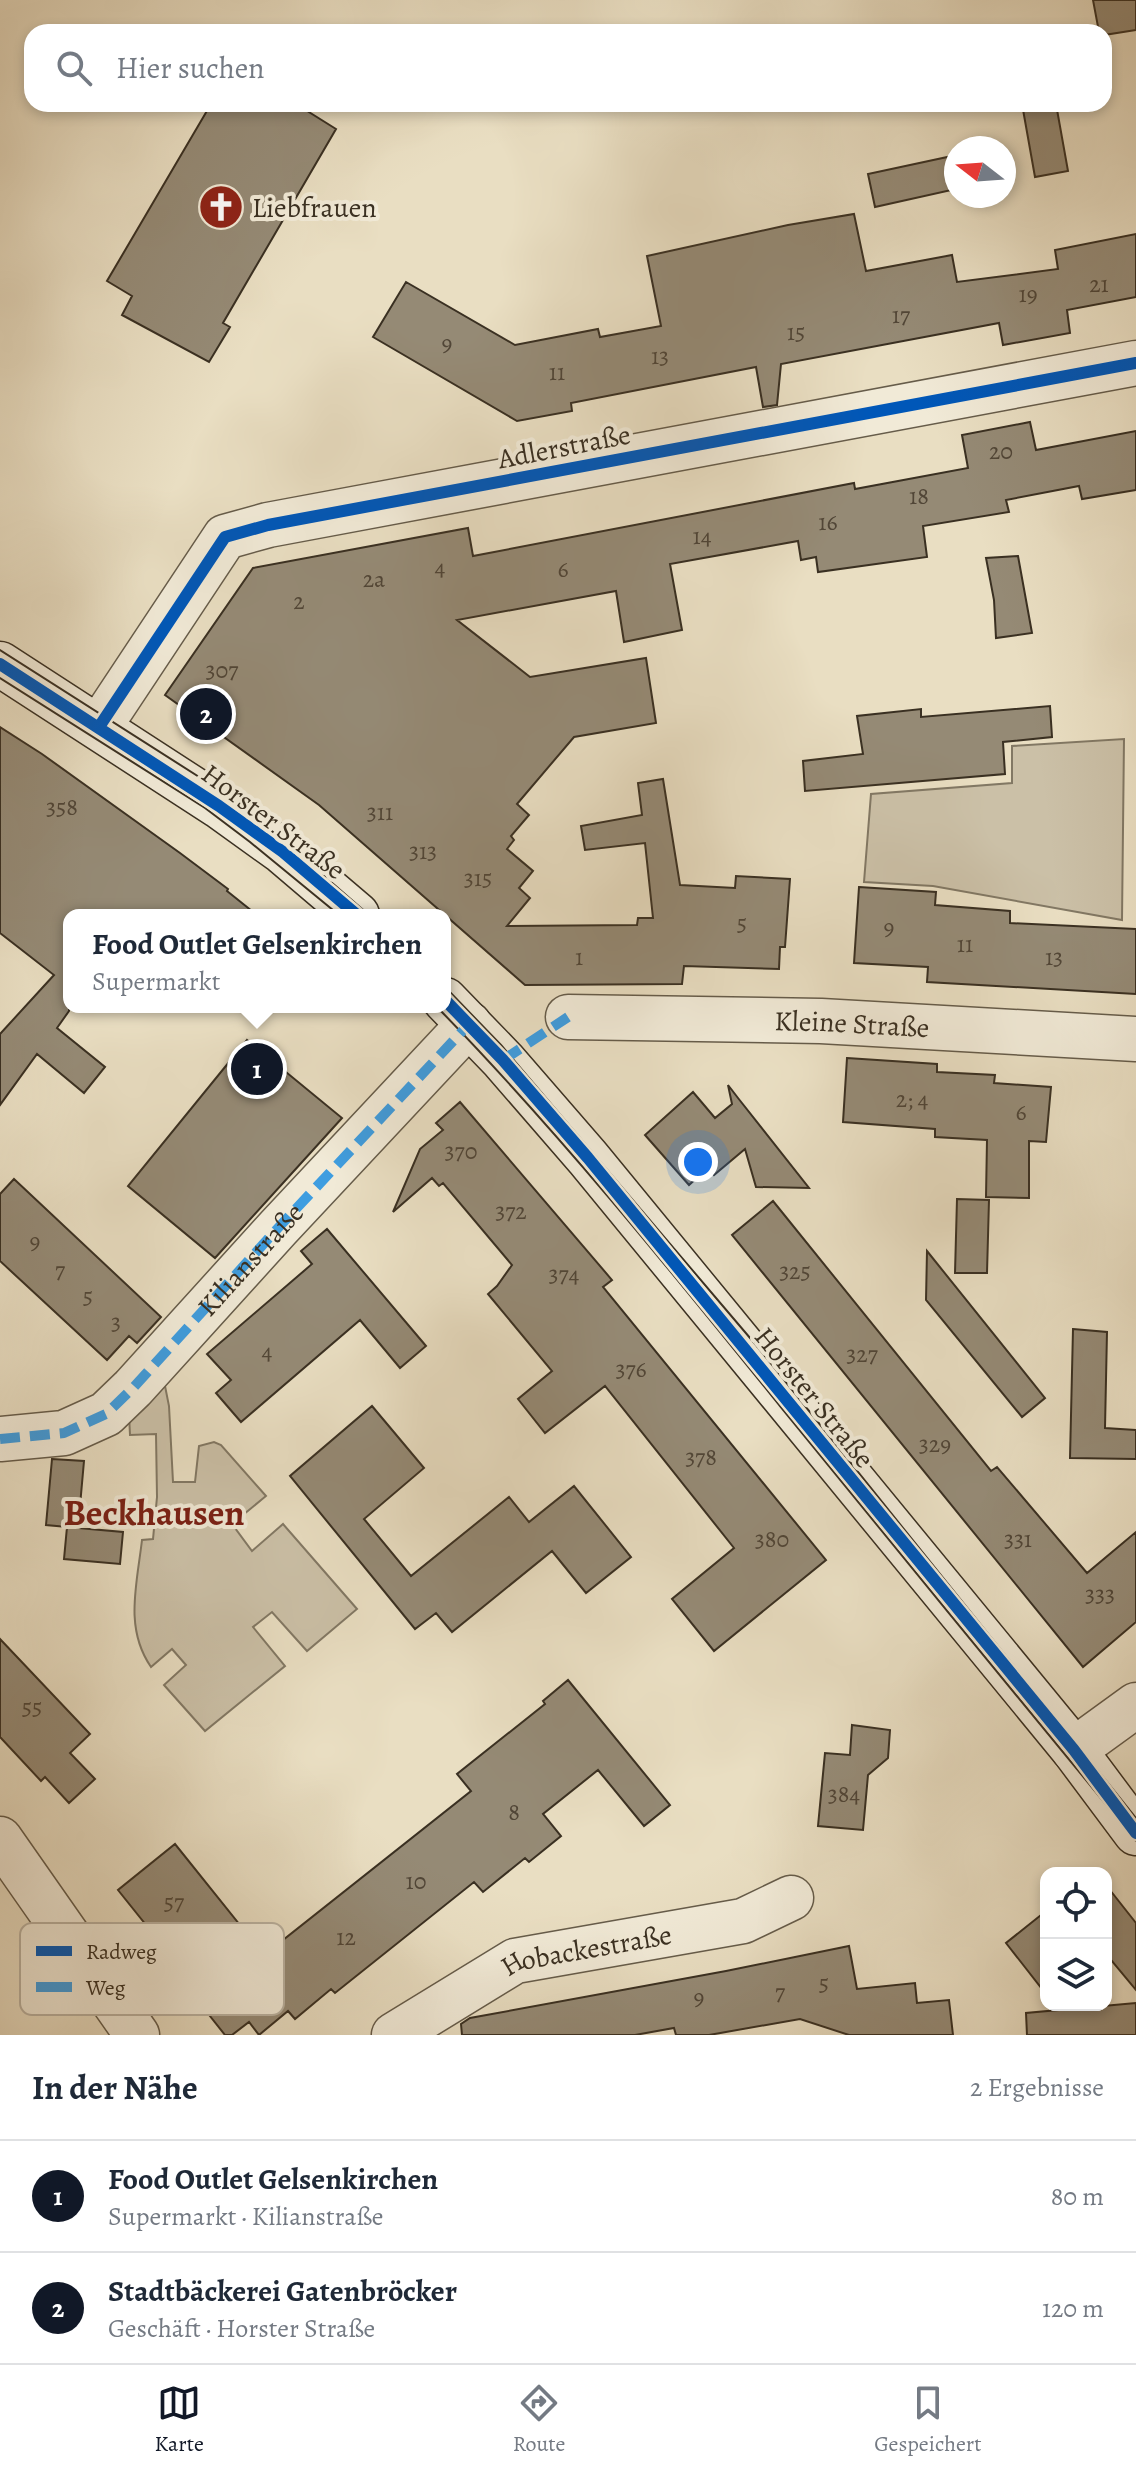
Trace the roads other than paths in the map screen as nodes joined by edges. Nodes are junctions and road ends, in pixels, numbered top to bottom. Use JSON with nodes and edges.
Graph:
{"nodes":[{"id":1,"x":1136,"y":363,"type":"edge"},
{"id":2,"x":0,"y":664,"type":"edge"},
{"id":3,"x":99,"y":727,"type":"junction"},
{"id":4,"x":350,"y":909,"type":"edge"},
{"id":5,"x":457,"y":1012,"type":"edge"},
{"id":6,"x":568,"y":1017,"type":"dead end"},
{"id":7,"x":1136,"y":1039,"type":"edge"},
{"id":8,"x":0,"y":1439,"type":"edge"},
{"id":9,"x":1136,"y":1705,"type":"edge"},
{"id":10,"x":1074,"y":1750,"type":"junction"},
{"id":11,"x":1136,"y":1833,"type":"edge"},
{"id":12,"x":0,"y":1839,"type":"edge"},
{"id":13,"x":791,"y":1898,"type":"dead end"},
{"id":14,"x":59,"y":1923,"type":"edge"},
{"id":15,"x":123,"y":2015,"type":"edge"},
{"id":16,"x":137,"y":2035,"type":"edge"},
{"id":17,"x":394,"y":2035,"type":"edge"}],
"edges":[{"from":1,"to":3,"type":"street","name":"Adlerstraße"},
{"from":2,"to":3,"type":"street","name":"Horster Straße"},
{"from":3,"to":4,"type":"street","name":"Horster Straße"},
{"from":5,"to":8,"type":"street","name":"Kilianstraße"},
{"from":5,"to":10,"type":"street","name":"Horster Straße"},
{"from":6,"to":7,"type":"street","name":"Kleine Straße"},
{"from":9,"to":10,"type":"street"},
{"from":10,"to":11,"type":"street","name":"Horster Straße"},
{"from":12,"to":14,"type":"street"},
{"from":13,"to":17,"type":"street","name":"Hobackestraße"},
{"from":15,"to":16,"type":"street"}]}
